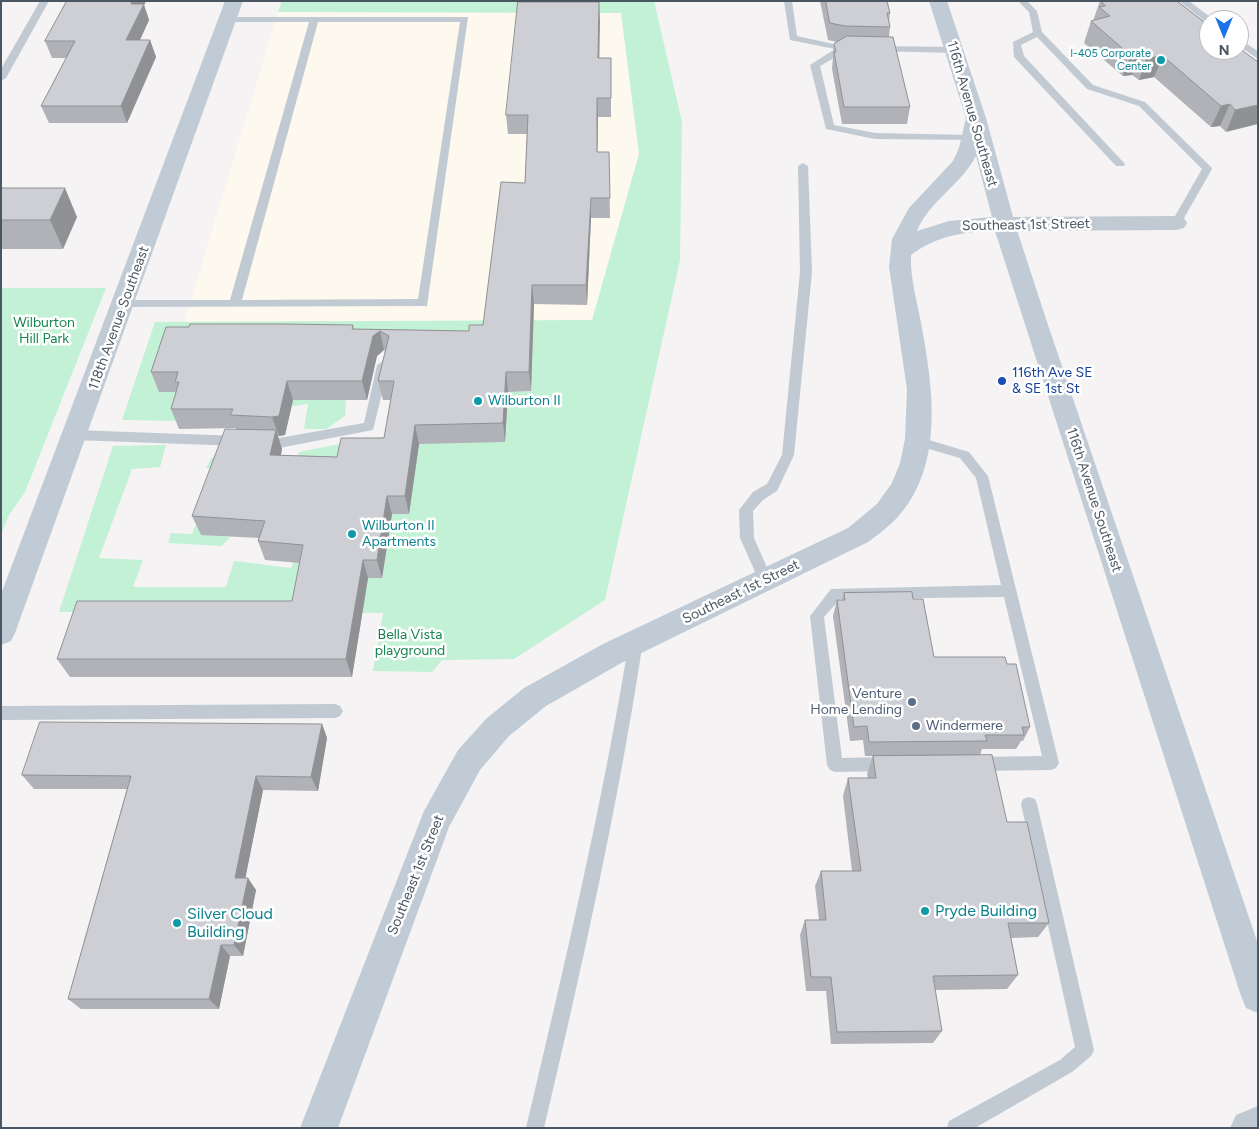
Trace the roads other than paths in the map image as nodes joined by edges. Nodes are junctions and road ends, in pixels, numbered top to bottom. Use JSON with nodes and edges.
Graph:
{"nodes":[{"id":1,"x":46,"y":1,"type":"edge"},
{"id":2,"x":788,"y":1,"type":"edge"},
{"id":3,"x":938,"y":1,"type":"edge"},
{"id":4,"x":1022,"y":1,"type":"edge"},
{"id":5,"x":1183,"y":1,"type":"edge"},
{"id":6,"x":231,"y":10,"type":"edge"},
{"id":7,"x":1199,"y":13,"type":"edge"},
{"id":8,"x":314,"y":18,"type":"junction"},
{"id":9,"x":1038,"y":33,"type":"junction"},
{"id":10,"x":842,"y":48,"type":"junction"},
{"id":11,"x":954,"y":50,"type":"junction"},
{"id":12,"x":1,"y":78,"type":"edge"},
{"id":13,"x":976,"y":118,"type":"junction"},
{"id":14,"x":971,"y":138,"type":"junction"},
{"id":15,"x":1120,"y":164,"type":"dead end"},
{"id":16,"x":804,"y":166,"type":"dead end"},
{"id":17,"x":1176,"y":223,"type":"joint"},
{"id":18,"x":1004,"y":224,"type":"junction"},
{"id":19,"x":900,"y":253,"type":"junction"},
{"id":20,"x":124,"y":304,"type":"junction"},
{"id":21,"x":235,"y":304,"type":"junction"},
{"id":22,"x":385,"y":356,"type":"edge"},
{"id":23,"x":75,"y":435,"type":"junction"},
{"id":24,"x":919,"y":442,"type":"junction"},
{"id":25,"x":766,"y":581,"type":"junction"},
{"id":26,"x":1009,"y":591,"type":"junction"},
{"id":27,"x":1,"y":633,"type":"edge"},
{"id":28,"x":636,"y":642,"type":"junction"},
{"id":29,"x":335,"y":711,"type":"dead end"},
{"id":30,"x":1,"y":713,"type":"edge"},
{"id":31,"x":904,"y":764,"type":"edge"},
{"id":32,"x":963,"y":764,"type":"edge"},
{"id":33,"x":1029,"y":804,"type":"dead end"},
{"id":34,"x":1258,"y":996,"type":"edge"},
{"id":35,"x":1258,"y":1125,"type":"edge"},
{"id":36,"x":319,"y":1128,"type":"edge"},
{"id":37,"x":535,"y":1128,"type":"edge"},
{"id":38,"x":956,"y":1128,"type":"edge"},
{"id":39,"x":1248,"y":1128,"type":"edge"}],
"edges":[{"from":1,"to":12,"type":"lane"},
{"from":2,"to":10,"type":"lane"},
{"from":3,"to":11,"type":"street","name":"116th Avenue Southeast"},
{"from":4,"to":9,"type":"lane"},
{"from":5,"to":7,"type":"lane"},
{"from":6,"to":8,"type":"lane"},
{"from":6,"to":20,"type":"street","name":"118th Avenue Southeast"},
{"from":8,"to":21,"type":"lane"},
{"from":8,"to":21,"type":"lane"},
{"from":9,"to":15,"type":"lane"},
{"from":9,"to":17,"type":"lane"},
{"from":10,"to":11,"type":"lane"},
{"from":10,"to":14,"type":"lane"},
{"from":11,"to":13,"type":"street","name":"116th Avenue Southeast"},
{"from":13,"to":14,"type":"street"},
{"from":13,"to":18,"type":"street","name":"116th Avenue Southeast"},
{"from":14,"to":19,"type":"street"},
{"from":16,"to":25,"type":"lane"},
{"from":17,"to":18,"type":"street","name":"Southeast 1st Street"},
{"from":18,"to":19,"type":"street","name":"Southeast 1st Street"},
{"from":18,"to":34,"type":"street","name":"116th Avenue Southeast"},
{"from":19,"to":24,"type":"street","name":"Southeast 1st Street"},
{"from":20,"to":21,"type":"lane"},
{"from":20,"to":23,"type":"street","name":"118th Avenue Southeast"},
{"from":22,"to":23,"type":"lane"},
{"from":23,"to":27,"type":"street","name":"118th Avenue Southeast"},
{"from":24,"to":25,"type":"street","name":"Southeast 1st Street"},
{"from":24,"to":26,"type":"lane"},
{"from":25,"to":28,"type":"street","name":"Southeast 1st Street"},
{"from":26,"to":31,"type":"lane"},
{"from":26,"to":32,"type":"lane"},
{"from":28,"to":36,"type":"street","name":"Southeast 1st Street"},
{"from":28,"to":37,"type":"lane"},
{"from":29,"to":30,"type":"lane"},
{"from":33,"to":38,"type":"lane"},
{"from":35,"to":39,"type":"street"}]}
